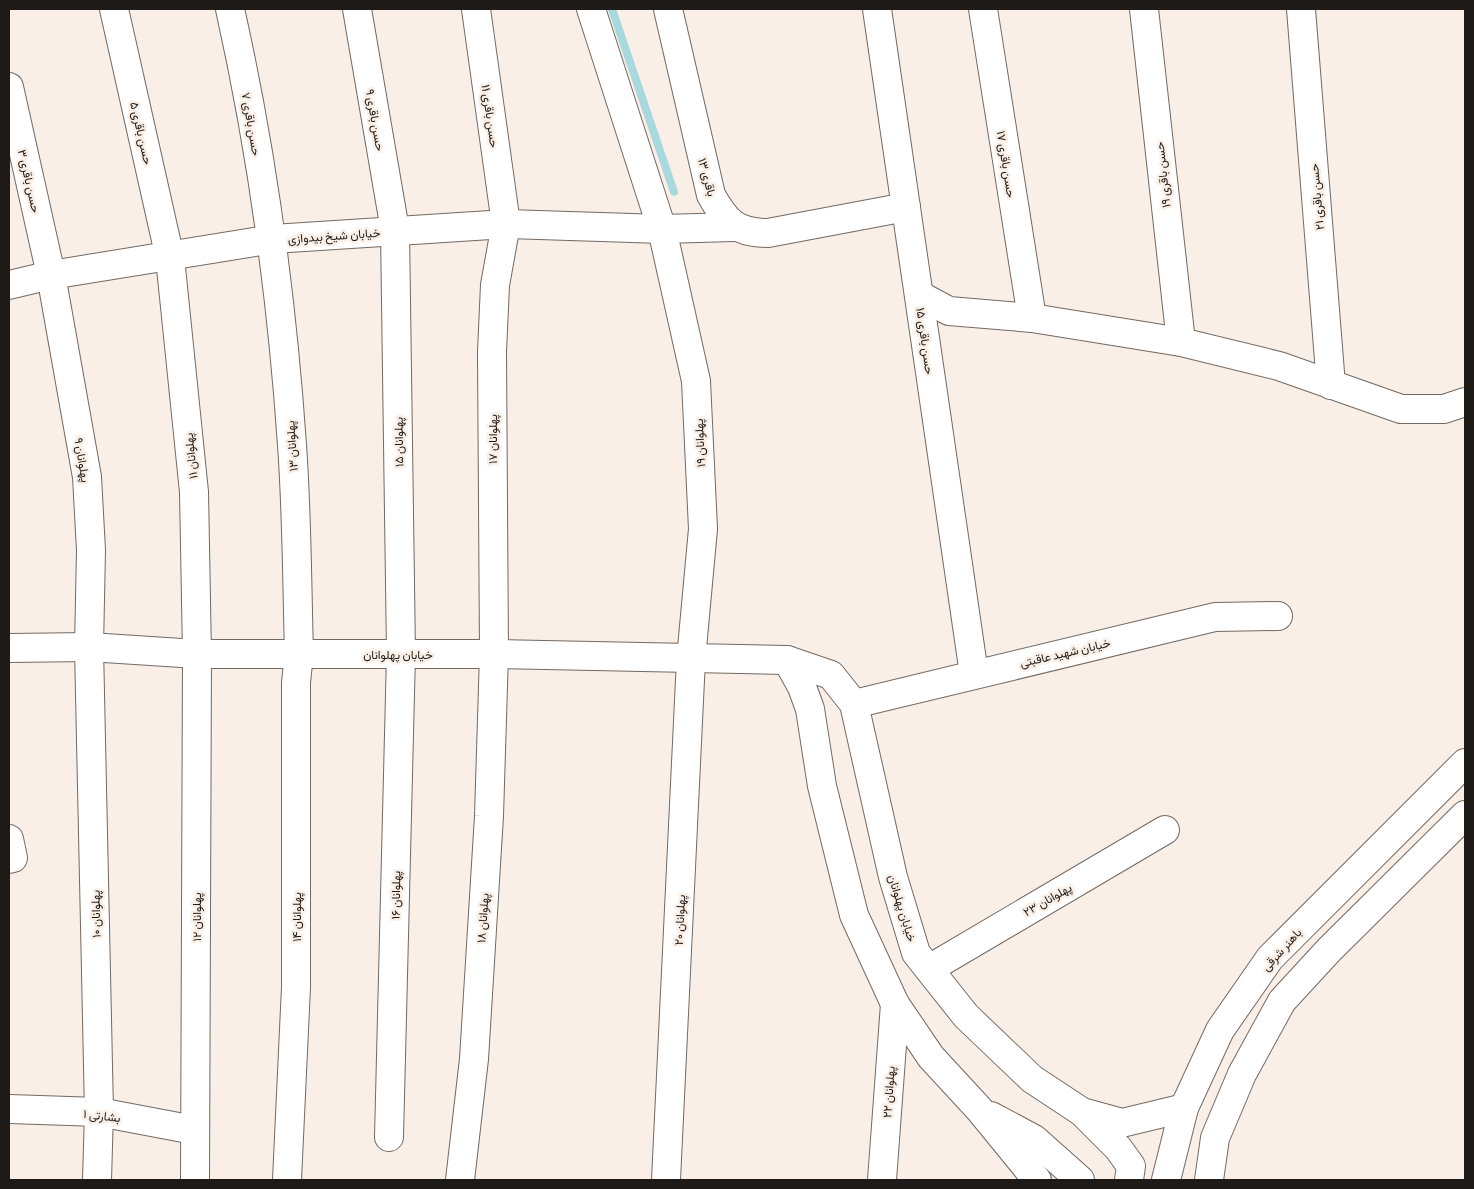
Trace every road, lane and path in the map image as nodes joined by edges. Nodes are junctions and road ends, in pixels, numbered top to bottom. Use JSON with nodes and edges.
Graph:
{"nodes":[{"id":1,"x":114,"y":9,"type":"edge"},
{"id":2,"x":230,"y":9,"type":"edge"},
{"id":3,"x":357,"y":9,"type":"edge"},
{"id":4,"x":476,"y":9,"type":"edge"},
{"id":5,"x":591,"y":9,"type":"edge"},
{"id":6,"x":668,"y":9,"type":"edge"},
{"id":7,"x":877,"y":9,"type":"edge"},
{"id":8,"x":983,"y":9,"type":"edge"},
{"id":9,"x":1144,"y":9,"type":"edge"},
{"id":10,"x":1302,"y":9,"type":"edge"},
{"id":11,"x":9,"y":87,"type":"edge"},
{"id":12,"x":906,"y":208,"type":"junction"},
{"id":13,"x":506,"y":224,"type":"junction"},
{"id":14,"x":734,"y":227,"type":"junction"},
{"id":15,"x":662,"y":229,"type":"junction"},
{"id":16,"x":395,"y":230,"type":"junction"},
{"id":17,"x":273,"y":239,"type":"junction"},
{"id":18,"x":170,"y":258,"type":"junction"},
{"id":19,"x":51,"y":275,"type":"junction"},
{"id":20,"x":9,"y":285,"type":"edge"},
{"id":21,"x":919,"y":295,"type":"junction"},
{"id":22,"x":1032,"y":318,"type":"junction"},
{"id":23,"x":1181,"y":342,"type":"junction"},
{"id":24,"x":1331,"y":384,"type":"junction"},
{"id":25,"x":1465,"y":402,"type":"edge"},
{"id":26,"x":1278,"y":616,"type":"dead end"},
{"id":27,"x":90,"y":647,"type":"junction"},
{"id":28,"x":9,"y":648,"type":"edge"},
{"id":29,"x":299,"y":653,"type":"junction"},
{"id":30,"x":197,"y":654,"type":"junction"},
{"id":31,"x":401,"y":654,"type":"junction"},
{"id":32,"x":494,"y":654,"type":"junction"},
{"id":33,"x":691,"y":659,"type":"junction"},
{"id":34,"x":787,"y":660,"type":"junction"},
{"id":35,"x":974,"y":674,"type":"junction"},
{"id":36,"x":854,"y":704,"type":"junction"},
{"id":37,"x":1465,"y":764,"type":"edge"},
{"id":38,"x":1465,"y":815,"type":"edge"},
{"id":39,"x":1165,"y":830,"type":"dead end"},
{"id":40,"x":929,"y":968,"type":"junction"},
{"id":41,"x":895,"y":1004,"type":"junction"},
{"id":42,"x":1184,"y":1108,"type":"junction"},
{"id":43,"x":9,"y":1109,"type":"edge"},
{"id":44,"x":979,"y":1109,"type":"junction"},
{"id":45,"x":99,"y":1112,"type":"junction"},
{"id":46,"x":1082,"y":1112,"type":"junction"},
{"id":47,"x":194,"y":1130,"type":"junction"},
{"id":48,"x":389,"y":1137,"type":"dead end"},
{"id":49,"x":97,"y":1180,"type":"edge"},
{"id":50,"x":195,"y":1180,"type":"edge"},
{"id":51,"x":287,"y":1180,"type":"edge"},
{"id":52,"x":460,"y":1180,"type":"edge"},
{"id":53,"x":666,"y":1180,"type":"edge"},
{"id":54,"x":882,"y":1180,"type":"edge"},
{"id":55,"x":1037,"y":1180,"type":"edge"},
{"id":56,"x":1080,"y":1180,"type":"edge"},
{"id":57,"x":1129,"y":1180,"type":"edge"},
{"id":58,"x":1166,"y":1180,"type":"edge"},
{"id":59,"x":1209,"y":1180,"type":"edge"}],
"edges":[{"from":1,"to":18,"type":"street","name":"حسن باقری ۵"},
{"from":2,"to":17,"type":"street","name":"حسن باقری ۷"},
{"from":3,"to":16,"type":"street","name":"حسن باقری ۹"},
{"from":4,"to":13,"type":"street","name":"حسن باقری ۱۱"},
{"from":5,"to":15,"type":"street"},
{"from":6,"to":14,"type":"street","name":"باقری ۱۳"},
{"from":7,"to":12,"type":"street","name":"حسن باقری ۱۵"},
{"from":8,"to":22,"type":"street","name":"حسن باقری ۱۷"},
{"from":9,"to":23,"type":"street","name":"حسن باقری ۱۹"},
{"from":10,"to":24,"type":"street","name":"حسن باقری ۲۱"},
{"from":11,"to":19,"type":"street","name":"حسن باقری ۳"},
{"from":12,"to":14,"type":"street"},
{"from":12,"to":21,"type":"street","name":"حسن باقری ۱۵"},
{"from":13,"to":15,"type":"street","name":"خیابان شیخ بیدوازی"},
{"from":13,"to":16,"type":"street","name":"خیابان شیخ بیدوازی"},
{"from":13,"to":32,"type":"street","name":"پهلوانان ۱۷"},
{"from":14,"to":15,"type":"street","name":"خیابان شیخ بیدوازی"},
{"from":15,"to":33,"type":"street","name":"پهلوانان ۱۹"},
{"from":16,"to":17,"type":"street","name":"خیابان شیخ بیدوازی"},
{"from":16,"to":31,"type":"street","name":"پهلوانان ۱۵"},
{"from":17,"to":18,"type":"street","name":"خیابان شیخ بیدوازی"},
{"from":17,"to":29,"type":"street","name":"پهلوانان ۱۳"},
{"from":18,"to":19,"type":"street","name":"خیابان شیخ بیدوازی"},
{"from":18,"to":30,"type":"street","name":"پهلوانان ۱۱"},
{"from":19,"to":20,"type":"street","name":"خیابان شیخ بیدوازی"},
{"from":19,"to":27,"type":"street","name":"پهلوانان ۹"},
{"from":21,"to":22,"type":"street"},
{"from":21,"to":35,"type":"street","name":"حسن باقری ۱۵"},
{"from":22,"to":23,"type":"street"},
{"from":23,"to":24,"type":"street"},
{"from":24,"to":25,"type":"street"},
{"from":26,"to":35,"type":"street","name":"خیابان شهید عاقبتی"},
{"from":27,"to":28,"type":"street","name":"خیابان پهلوانان"},
{"from":27,"to":30,"type":"street","name":"خیابان پهلوانان"},
{"from":27,"to":45,"type":"street","name":"پهلوانان ۱۰"},
{"from":29,"to":30,"type":"street","name":"خیابان پهلوانان"},
{"from":29,"to":31,"type":"street","name":"خیابان پهلوانان"},
{"from":29,"to":51,"type":"street","name":"پهلوانان ۱۴"},
{"from":30,"to":47,"type":"street","name":"پهلوانان ۱۲"},
{"from":31,"to":32,"type":"street","name":"خیابان پهلوانان"},
{"from":31,"to":48,"type":"street","name":"پهلوانان ۱۶"},
{"from":32,"to":33,"type":"street","name":"خیابان پهلوانان"},
{"from":32,"to":52,"type":"street","name":"پهلوانان ۱۸"},
{"from":33,"to":34,"type":"street","name":"خیابان پهلوانان"},
{"from":33,"to":53,"type":"street","name":"پهلوانان ۲۰"},
{"from":34,"to":36,"type":"street","name":"خیابان پهلوانان"},
{"from":34,"to":41,"type":"street"},
{"from":35,"to":36,"type":"street","name":"خیابان شهید عاقبتی"},
{"from":36,"to":40,"type":"street","name":"خیابان پهلوانان"},
{"from":37,"to":42,"type":"street","name":"باهنر شرقی"},
{"from":38,"to":59,"type":"street"},
{"from":39,"to":40,"type":"street","name":"پهلوانان ۲۳"},
{"from":40,"to":46,"type":"street","name":"خیابان پهلوانان"},
{"from":41,"to":44,"type":"street"},
{"from":41,"to":54,"type":"street","name":"پهلوانان ۲۲"},
{"from":42,"to":46,"type":"street","name":"خیابان پهلوانان"},
{"from":42,"to":58,"type":"street","name":"باهنر شرقی"},
{"from":43,"to":45,"type":"street","name":"بشارتی ۱"},
{"from":44,"to":55,"type":"street"},
{"from":44,"to":56,"type":"street"},
{"from":45,"to":47,"type":"street","name":"بشارتی ۱"},
{"from":45,"to":49,"type":"street","name":"پهلوانان ۱۰"},
{"from":46,"to":57,"type":"street"},
{"from":47,"to":50,"type":"street","name":"پهلوانان ۱۲"}]}
